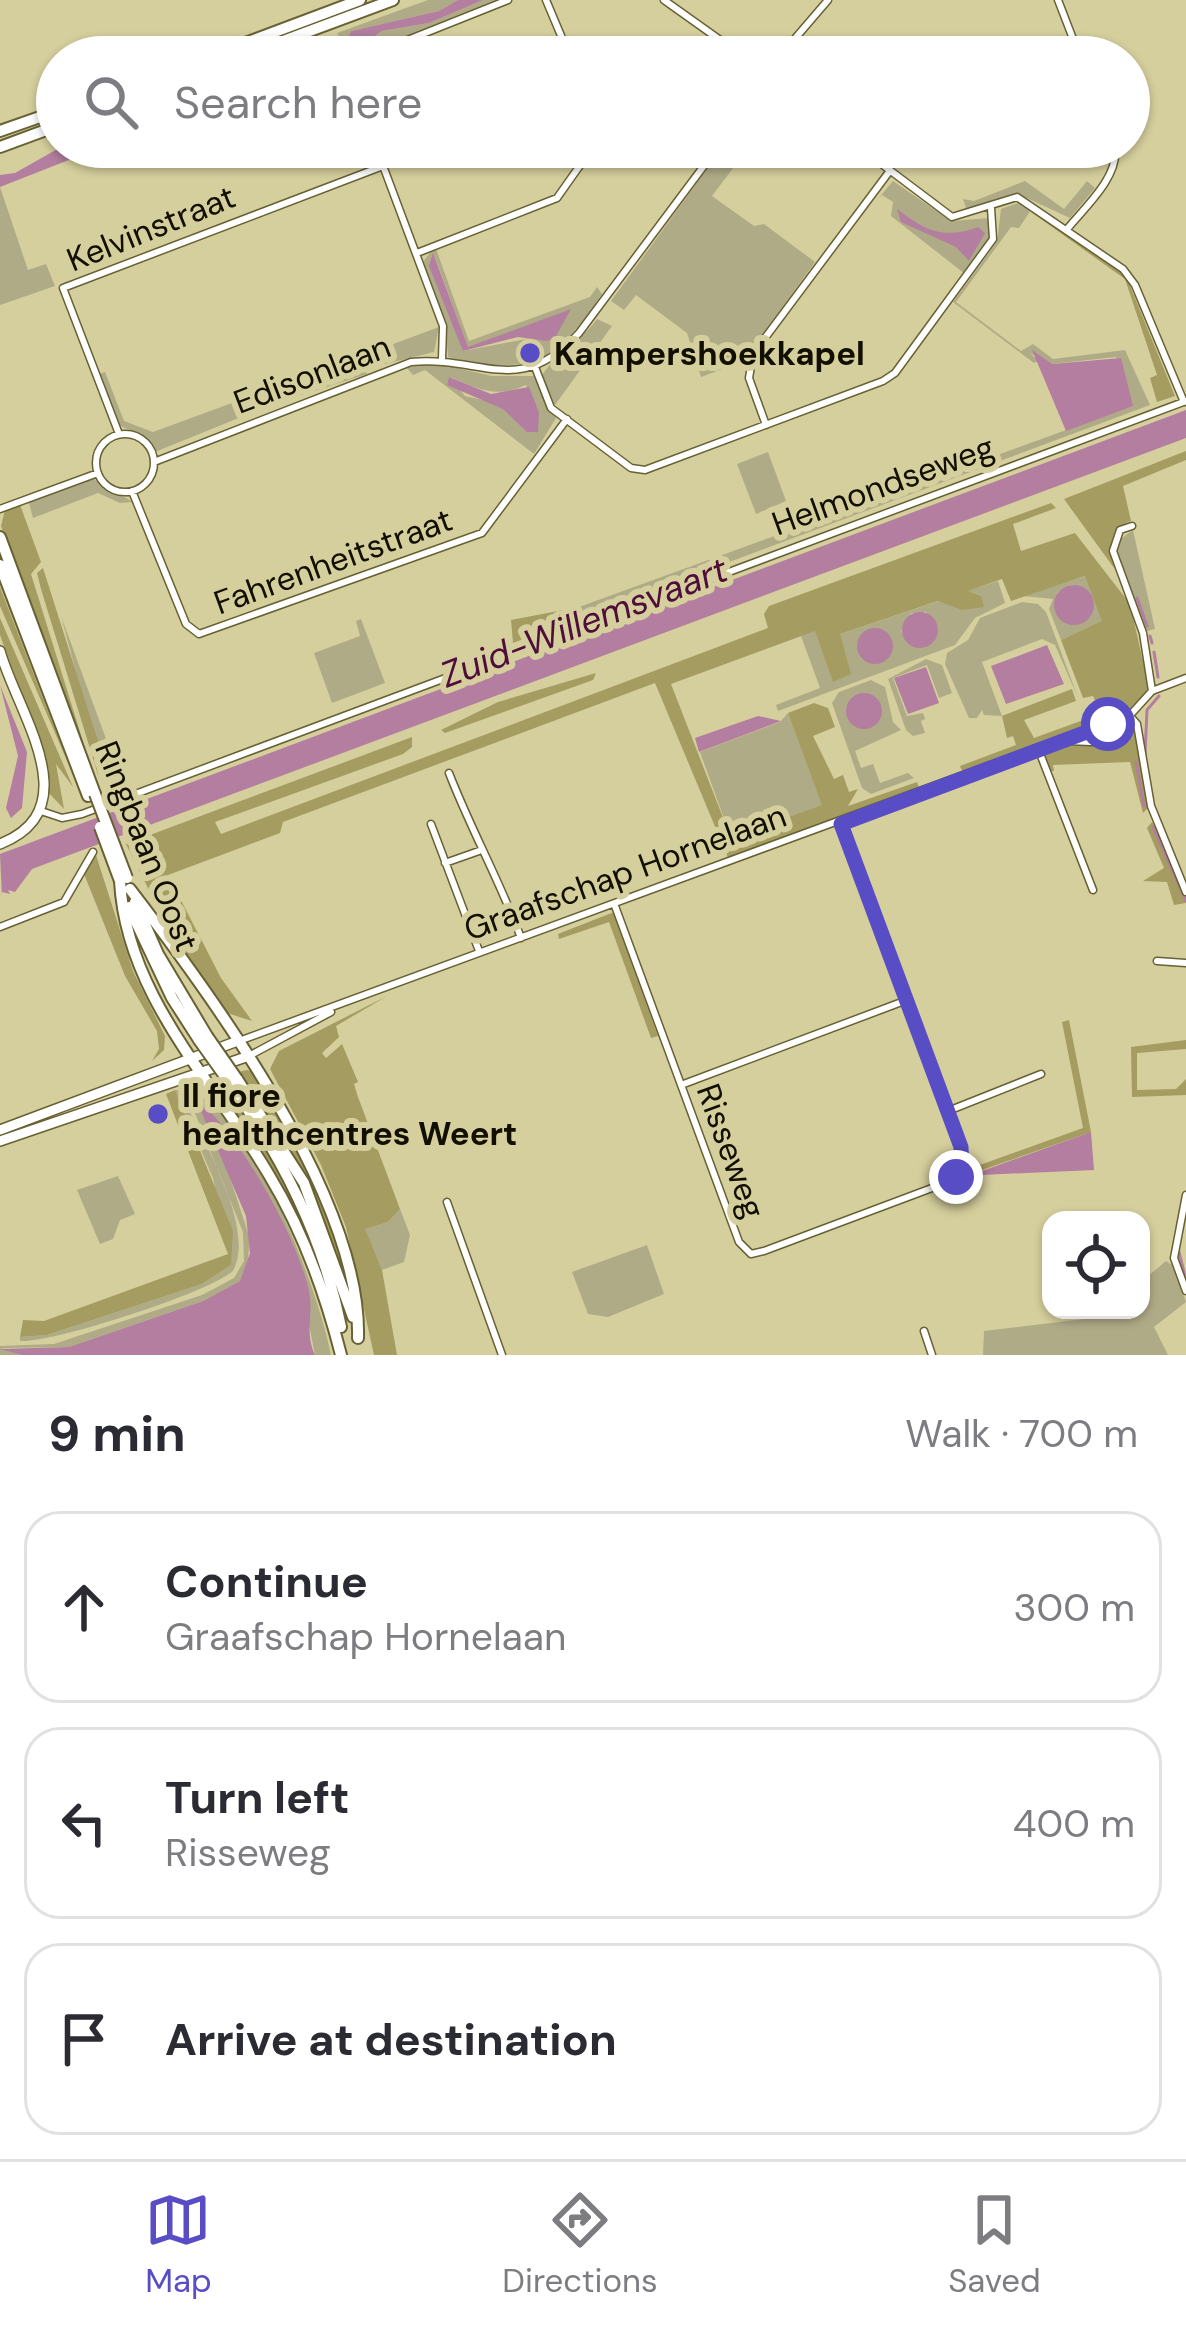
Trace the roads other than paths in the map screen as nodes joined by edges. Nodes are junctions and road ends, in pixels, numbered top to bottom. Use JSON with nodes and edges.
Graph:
{"nodes":[{"id":1,"x":360,"y":0,"type":"edge"},
{"id":2,"x":393,"y":0,"type":"edge"},
{"id":3,"x":508,"y":0,"type":"edge"},
{"id":4,"x":546,"y":0,"type":"edge"},
{"id":5,"x":664,"y":0,"type":"edge"},
{"id":6,"x":828,"y":0,"type":"edge"},
{"id":7,"x":1058,"y":0,"type":"edge"},
{"id":8,"x":264,"y":36,"type":"edge"},
{"id":9,"x":296,"y":36,"type":"edge"},
{"id":10,"x":418,"y":36,"type":"edge"},
{"id":11,"x":561,"y":36,"type":"edge"},
{"id":12,"x":710,"y":36,"type":"edge"},
{"id":13,"x":801,"y":36,"type":"edge"},
{"id":14,"x":1072,"y":36,"type":"edge"},
{"id":15,"x":36,"y":118,"type":"edge"},
{"id":16,"x":0,"y":131,"type":"edge"},
{"id":17,"x":36,"y":134,"type":"edge"},
{"id":18,"x":0,"y":147,"type":"edge"},
{"id":19,"x":378,"y":168,"type":"edge"},
{"id":20,"x":384,"y":168,"type":"edge"},
{"id":21,"x":578,"y":168,"type":"edge"},
{"id":22,"x":702,"y":168,"type":"edge"},
{"id":23,"x":885,"y":168,"type":"edge"},
{"id":24,"x":1113,"y":168,"type":"edge"},
{"id":25,"x":889,"y":171,"type":"junction"},
{"id":26,"x":991,"y":208,"type":"junction"},
{"id":27,"x":1068,"y":228,"type":"junction"},
{"id":28,"x":417,"y":253,"type":"junction"},
{"id":29,"x":442,"y":358,"type":"junction"},
{"id":30,"x":535,"y":367,"type":"junction"},
{"id":31,"x":1185,"y":402,"type":"edge"},
{"id":32,"x":567,"y":419,"type":"junction"},
{"id":33,"x":766,"y":425,"type":"junction"},
{"id":34,"x":115,"y":436,"type":"junction"},
{"id":35,"x":154,"y":458,"type":"junction"},
{"id":36,"x":98,"y":468,"type":"junction"},
{"id":37,"x":136,"y":489,"type":"junction"},
{"id":38,"x":0,"y":505,"type":"edge"},
{"id":39,"x":1132,"y":526,"type":"dead end"},
{"id":40,"x":0,"y":537,"type":"edge"},
{"id":41,"x":0,"y":565,"type":"edge"},
{"id":42,"x":0,"y":649,"type":"edge"},
{"id":43,"x":6,"y":671,"type":"edge"},
{"id":44,"x":1186,"y":678,"type":"edge"},
{"id":45,"x":1152,"y":691,"type":"junction"},
{"id":46,"x":1129,"y":715,"type":"junction"},
{"id":47,"x":1108,"y":724,"type":"junction"},
{"id":48,"x":1065,"y":741,"type":"junction"},
{"id":49,"x":1039,"y":751,"type":"junction"},
{"id":50,"x":449,"y":773,"type":"dead end"},
{"id":51,"x":91,"y":795,"type":"junction"},
{"id":52,"x":41,"y":811,"type":"junction"},
{"id":53,"x":430,"y":824,"type":"dead end"},
{"id":54,"x":841,"y":824,"type":"junction"},
{"id":55,"x":0,"y":844,"type":"edge"},
{"id":56,"x":479,"y":851,"type":"junction"},
{"id":57,"x":93,"y":852,"type":"dead end"},
{"id":58,"x":445,"y":863,"type":"junction"},
{"id":59,"x":126,"y":883,"type":"junction"},
{"id":60,"x":1093,"y":890,"type":"dead end"},
{"id":61,"x":1186,"y":892,"type":"edge"},
{"id":62,"x":615,"y":906,"type":"junction"},
{"id":63,"x":0,"y":928,"type":"edge"},
{"id":64,"x":521,"y":938,"type":"junction"},
{"id":65,"x":479,"y":952,"type":"junction"},
{"id":66,"x":1157,"y":961,"type":"dead end"},
{"id":67,"x":1186,"y":963,"type":"edge"},
{"id":68,"x":908,"y":1000,"type":"junction"},
{"id":69,"x":339,"y":1006,"type":"junction"},
{"id":70,"x":235,"y":1042,"type":"junction"},
{"id":71,"x":246,"y":1057,"type":"junction"},
{"id":72,"x":190,"y":1061,"type":"junction"},
{"id":73,"x":1041,"y":1074,"type":"dead end"},
{"id":74,"x":200,"y":1075,"type":"junction"},
{"id":75,"x":233,"y":1080,"type":"junction"},
{"id":76,"x":680,"y":1085,"type":"junction"},
{"id":77,"x":948,"y":1111,"type":"junction"},
{"id":78,"x":0,"y":1130,"type":"edge"},
{"id":79,"x":0,"y":1141,"type":"edge"},
{"id":80,"x":1186,"y":1195,"type":"edge"},
{"id":81,"x":447,"y":1202,"type":"dead end"},
{"id":82,"x":1186,"y":1292,"type":"edge"},
{"id":83,"x":924,"y":1331,"type":"dead end"},
{"id":84,"x":358,"y":1338,"type":"junction"},
{"id":85,"x":344,"y":1355,"type":"edge"},
{"id":86,"x":359,"y":1355,"type":"edge"},
{"id":87,"x":502,"y":1355,"type":"edge"},
{"id":88,"x":932,"y":1355,"type":"edge"}],
"edges":[{"from":1,"to":8,"type":"main road"},
{"from":2,"to":9,"type":"main road"},
{"from":3,"to":10,"type":"street"},
{"from":4,"to":11,"type":"street"},
{"from":5,"to":12,"type":"street"},
{"from":6,"to":13,"type":"street"},
{"from":7,"to":14,"type":"street"},
{"from":15,"to":16,"type":"main road"},
{"from":17,"to":18,"type":"main road"},
{"from":19,"to":34,"type":"street","name":"Kelvinstraat"},
{"from":20,"to":28,"type":"street"},
{"from":21,"to":28,"type":"street"},
{"from":22,"to":30,"type":"street"},
{"from":23,"to":25,"type":"street"},
{"from":24,"to":27,"type":"street"},
{"from":25,"to":26,"type":"street"},
{"from":25,"to":33,"type":"street"},
{"from":26,"to":27,"type":"street"},
{"from":26,"to":33,"type":"street"},
{"from":27,"to":31,"type":"street"},
{"from":28,"to":29,"type":"street"},
{"from":29,"to":30,"type":"street","name":"Edisonlaan"},
{"from":29,"to":35,"type":"street","name":"Edisonlaan"},
{"from":30,"to":32,"type":"street"},
{"from":31,"to":52,"type":"street","name":"Helmondseweg"},
{"from":32,"to":33,"type":"street"},
{"from":32,"to":37,"type":"street","name":"Fahrenheitstraat"},
{"from":34,"to":35,"type":"street"},
{"from":34,"to":36,"type":"street"},
{"from":35,"to":37,"type":"street"},
{"from":36,"to":37,"type":"street"},
{"from":36,"to":38,"type":"street"},
{"from":39,"to":45,"type":"street"},
{"from":40,"to":51,"type":"main road","name":"Ringbaan Oost"},
{"from":41,"to":51,"type":"main road","name":"Ringbaan Oost"},
{"from":42,"to":43,"type":"street"},
{"from":43,"to":52,"type":"street"},
{"from":44,"to":45,"type":"street"},
{"from":45,"to":46,"type":"street","name":"Graafschap Hornelaan"},
{"from":46,"to":47,"type":"street","name":"Graafschap Hornelaan"},
{"from":46,"to":61,"type":"street"},
{"from":47,"to":48,"type":"street","name":"Graafschap Hornelaan"},
{"from":47,"to":48,"type":"street","name":"Graafschap Hornelaan"},
{"from":48,"to":49,"type":"street","name":"Graafschap Hornelaan"},
{"from":49,"to":54,"type":"street","name":"Graafschap Hornelaan"},
{"from":49,"to":60,"type":"street"},
{"from":50,"to":56,"type":"street"},
{"from":51,"to":59,"type":"main road","name":"Ringbaan Oost","bridge":true},
{"from":52,"to":55,"type":"street"},
{"from":53,"to":58,"type":"street"},
{"from":54,"to":62,"type":"street","name":"Graafschap Hornelaan"},
{"from":54,"to":68,"type":"street","name":"Risseweg"},
{"from":56,"to":58,"type":"street"},
{"from":56,"to":64,"type":"street"},
{"from":57,"to":63,"type":"street"},
{"from":58,"to":65,"type":"street"},
{"from":59,"to":70,"type":"main road"},
{"from":59,"to":72,"type":"main road"},
{"from":59,"to":75,"type":"main road","name":"Ringbaan Oost","bridge":true},
{"from":62,"to":64,"type":"street","name":"Graafschap Hornelaan"},
{"from":62,"to":76,"type":"street","name":"Risseweg"},
{"from":64,"to":65,"type":"street","name":"Graafschap Hornelaan"},
{"from":65,"to":69,"type":"street","name":"Graafschap Hornelaan"},
{"from":66,"to":67,"type":"street"},
{"from":68,"to":76,"type":"street"},
{"from":68,"to":77,"type":"street","name":"Risseweg"},
{"from":69,"to":70,"type":"street","name":"Graafschap Hornelaan"},
{"from":69,"to":71,"type":"street","name":"Graafschap Hornelaan"},
{"from":70,"to":71,"type":"main road"},
{"from":70,"to":72,"type":"street","name":"Graafschap Hornelaan"},
{"from":71,"to":74,"type":"street","name":"Graafschap Hornelaan"},
{"from":71,"to":84,"type":"main road"},
{"from":72,"to":74,"type":"main road"},
{"from":72,"to":78,"type":"street","name":"Graafschap Hornelaan"},
{"from":73,"to":77,"type":"street"},
{"from":74,"to":79,"type":"street","name":"Graafschap Hornelaan"},
{"from":74,"to":85,"type":"main road"},
{"from":75,"to":84,"type":"main road","name":"Ringbaan Oost"},
{"from":75,"to":85,"type":"main road","name":"Ringbaan Oost"},
{"from":76,"to":77,"type":"street","name":"Risseweg"},
{"from":80,"to":82,"type":"street"},
{"from":81,"to":87,"type":"street"},
{"from":83,"to":88,"type":"street"},
{"from":84,"to":86,"type":"main road","name":"Ringbaan Oost"}]}
